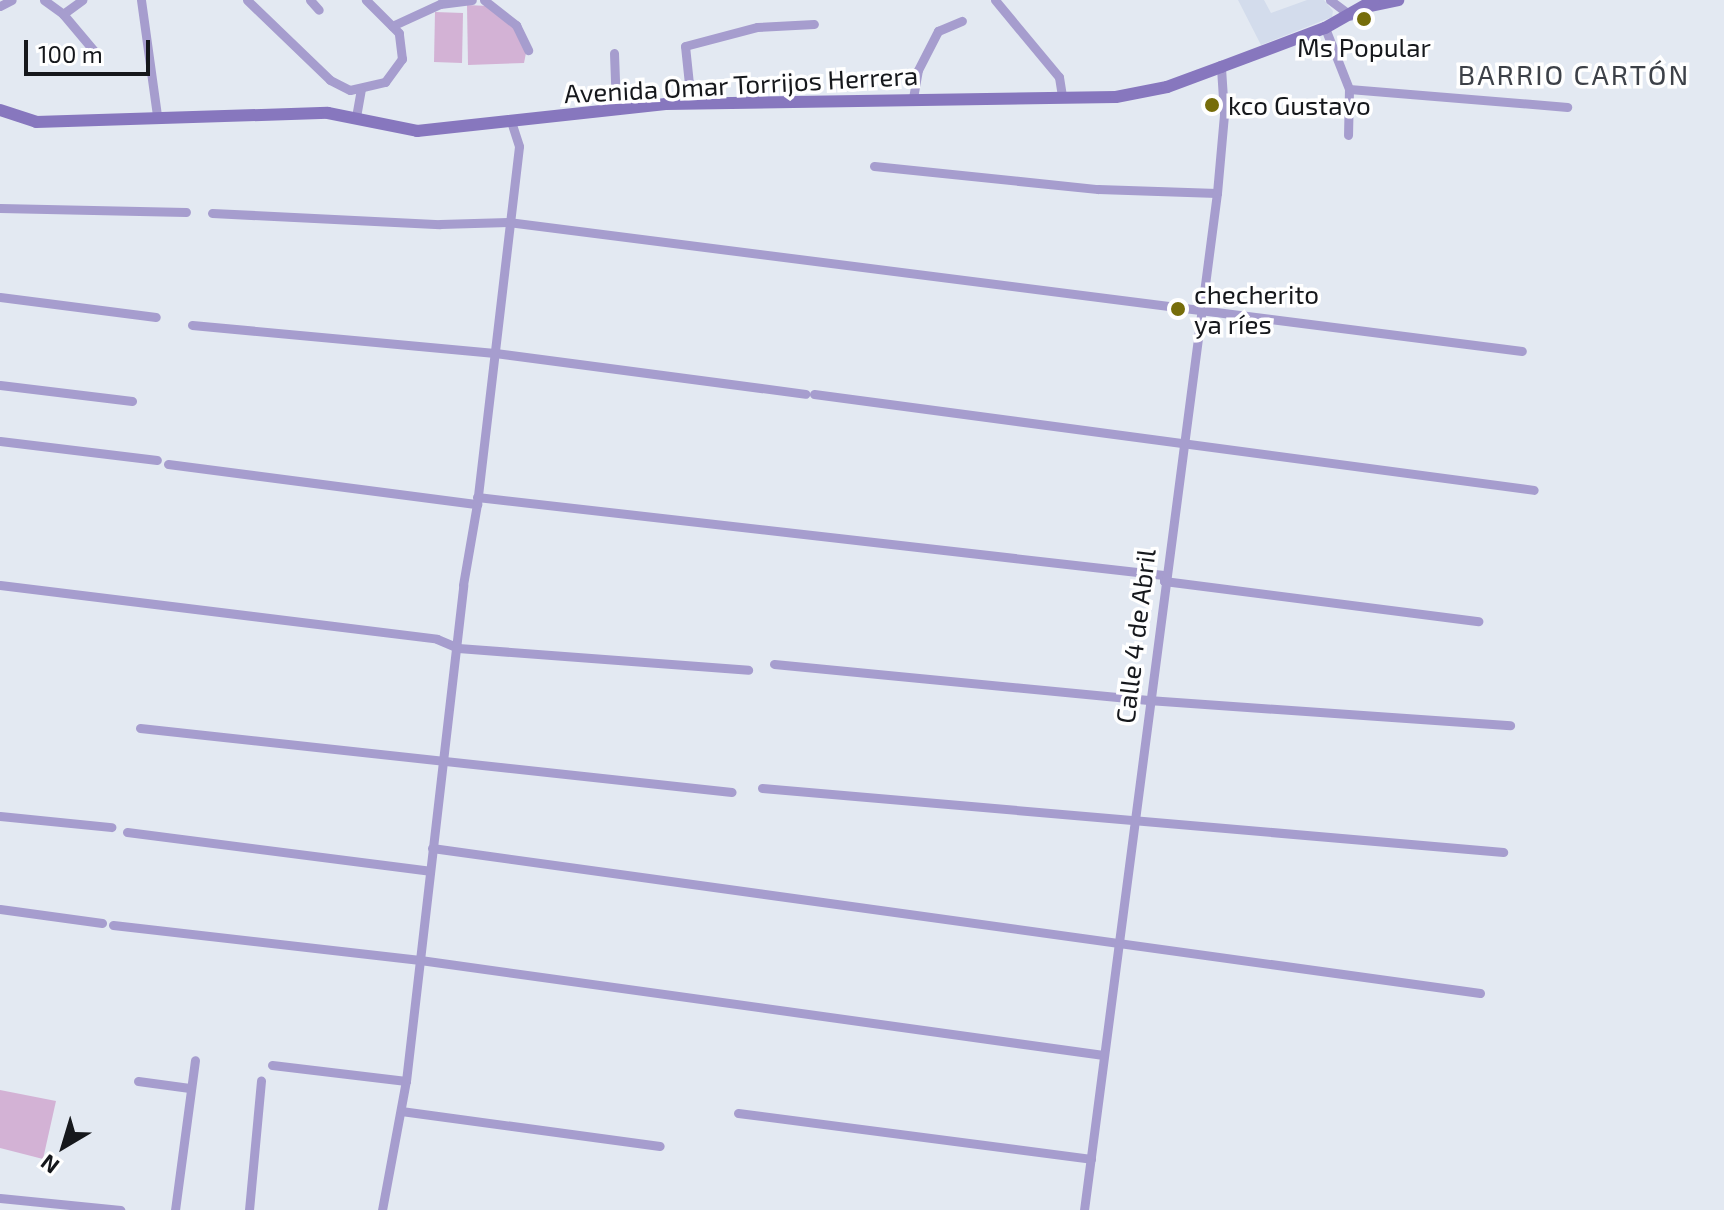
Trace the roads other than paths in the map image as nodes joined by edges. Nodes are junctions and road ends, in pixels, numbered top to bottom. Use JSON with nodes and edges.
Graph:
{"nodes":[{"id":1,"x":12,"y":0,"type":"edge"},
{"id":2,"x":44,"y":0,"type":"edge"},
{"id":3,"x":82,"y":0,"type":"edge"},
{"id":4,"x":141,"y":0,"type":"edge"},
{"id":5,"x":247,"y":0,"type":"edge"},
{"id":6,"x":310,"y":0,"type":"edge"},
{"id":7,"x":366,"y":0,"type":"edge"},
{"id":8,"x":472,"y":0,"type":"edge"},
{"id":9,"x":484,"y":0,"type":"edge"},
{"id":10,"x":995,"y":0,"type":"edge"},
{"id":11,"x":1330,"y":0,"type":"edge"},
{"id":12,"x":1398,"y":0,"type":"edge"},
{"id":13,"x":1370,"y":4,"type":"edge"},
{"id":14,"x":429,"y":5,"type":"edge"},
{"id":15,"x":0,"y":6,"type":"edge"},
{"id":16,"x":319,"y":10,"type":"dead end"},
{"id":17,"x":63,"y":14,"type":"junction"},
{"id":18,"x":1351,"y":16,"type":"junction"},
{"id":19,"x":962,"y":21,"type":"dead end"},
{"id":20,"x":814,"y":24,"type":"dead end"},
{"id":21,"x":392,"y":26,"type":"junction"},
{"id":22,"x":1325,"y":28,"type":"junction"},
{"id":23,"x":528,"y":50,"type":"dead end"},
{"id":24,"x":95,"y":52,"type":"dead end"},
{"id":25,"x":614,"y":53,"type":"dead end"},
{"id":26,"x":1221,"y":67,"type":"junction"},
{"id":27,"x":361,"y":89,"type":"junction"},
{"id":28,"x":1349,"y":89,"type":"junction"},
{"id":29,"x":1062,"y":97,"type":"junction"},
{"id":30,"x":913,"y":98,"type":"junction"},
{"id":31,"x":691,"y":103,"type":"junction"},
{"id":32,"x":616,"y":107,"type":"junction"},
{"id":33,"x":1567,"y":107,"type":"dead end"},
{"id":34,"x":1,"y":112,"type":"edge"},
{"id":35,"x":157,"y":116,"type":"junction"},
{"id":36,"x":356,"y":117,"type":"junction"},
{"id":37,"x":511,"y":122,"type":"junction"},
{"id":38,"x":1348,"y":135,"type":"dead end"},
{"id":39,"x":874,"y":166,"type":"dead end"},
{"id":40,"x":1217,"y":193,"type":"junction"},
{"id":41,"x":0,"y":208,"type":"edge"},
{"id":42,"x":186,"y":212,"type":"dead end"},
{"id":43,"x":212,"y":213,"type":"dead end"},
{"id":44,"x":508,"y":222,"type":"junction"},
{"id":45,"x":0,"y":297,"type":"edge"},
{"id":46,"x":1199,"y":311,"type":"junction"},
{"id":47,"x":156,"y":317,"type":"dead end"},
{"id":48,"x":192,"y":325,"type":"dead end"},
{"id":49,"x":1522,"y":351,"type":"dead end"},
{"id":50,"x":495,"y":353,"type":"junction"},
{"id":51,"x":0,"y":385,"type":"edge"},
{"id":52,"x":132,"y":401,"type":"dead end"},
{"id":53,"x":1182,"y":440,"type":"junction"},
{"id":54,"x":0,"y":441,"type":"edge"},
{"id":55,"x":157,"y":460,"type":"dead end"},
{"id":56,"x":168,"y":464,"type":"dead end"},
{"id":57,"x":1534,"y":490,"type":"dead end"},
{"id":58,"x":477,"y":501,"type":"junction"},
{"id":59,"x":1164,"y":578,"type":"junction"},
{"id":60,"x":0,"y":585,"type":"edge"},
{"id":61,"x":1478,"y":621,"type":"dead end"},
{"id":62,"x":458,"y":648,"type":"junction"},
{"id":63,"x":774,"y":664,"type":"dead end"},
{"id":64,"x":748,"y":670,"type":"dead end"},
{"id":65,"x":1148,"y":700,"type":"junction"},
{"id":66,"x":1510,"y":725,"type":"dead end"},
{"id":67,"x":140,"y":728,"type":"dead end"},
{"id":68,"x":441,"y":764,"type":"junction"},
{"id":69,"x":762,"y":788,"type":"dead end"},
{"id":70,"x":732,"y":792,"type":"dead end"},
{"id":71,"x":0,"y":816,"type":"edge"},
{"id":72,"x":1136,"y":821,"type":"junction"},
{"id":73,"x":111,"y":827,"type":"dead end"},
{"id":74,"x":127,"y":832,"type":"dead end"},
{"id":75,"x":432,"y":848,"type":"junction"},
{"id":76,"x":1503,"y":852,"type":"dead end"},
{"id":77,"x":430,"y":871,"type":"junction"},
{"id":78,"x":0,"y":909,"type":"edge"},
{"id":79,"x":102,"y":923,"type":"dead end"},
{"id":80,"x":113,"y":925,"type":"dead end"},
{"id":81,"x":1117,"y":941,"type":"junction"},
{"id":82,"x":420,"y":960,"type":"junction"},
{"id":83,"x":1480,"y":993,"type":"dead end"},
{"id":84,"x":1103,"y":1055,"type":"junction"},
{"id":85,"x":195,"y":1060,"type":"dead end"},
{"id":86,"x":272,"y":1065,"type":"dead end"},
{"id":87,"x":138,"y":1081,"type":"dead end"},
{"id":88,"x":261,"y":1081,"type":"dead end"},
{"id":89,"x":406,"y":1081,"type":"junction"},
{"id":90,"x":190,"y":1088,"type":"junction"},
{"id":91,"x":401,"y":1111,"type":"junction"},
{"id":92,"x":738,"y":1113,"type":"dead end"},
{"id":93,"x":660,"y":1146,"type":"dead end"},
{"id":94,"x":1091,"y":1159,"type":"junction"},
{"id":95,"x":0,"y":1198,"type":"edge"},
{"id":96,"x":120,"y":1210,"type":"edge"},
{"id":97,"x":175,"y":1210,"type":"edge"},
{"id":98,"x":249,"y":1210,"type":"edge"},
{"id":99,"x":382,"y":1210,"type":"edge"},
{"id":100,"x":1084,"y":1210,"type":"edge"}],
"edges":[{"from":1,"to":15,"type":"street"},
{"from":2,"to":17,"type":"street"},
{"from":3,"to":17,"type":"street"},
{"from":4,"to":35,"type":"street"},
{"from":5,"to":27,"type":"street"},
{"from":6,"to":16,"type":"street"},
{"from":7,"to":21,"type":"street"},
{"from":8,"to":14,"type":"street"},
{"from":9,"to":23,"type":"street"},
{"from":10,"to":29,"type":"street"},
{"from":11,"to":18,"type":"street"},
{"from":12,"to":13,"type":"street","name":"Avenida Omar Torrijos Herrera"},
{"from":13,"to":18,"type":"street","name":"Avenida Omar Torrijos Herrera"},
{"from":14,"to":21,"type":"street"},
{"from":17,"to":24,"type":"street"},
{"from":18,"to":22,"type":"street","name":"Avenida Omar Torrijos Herrera"},
{"from":19,"to":30,"type":"street"},
{"from":20,"to":31,"type":"street"},
{"from":21,"to":27,"type":"street"},
{"from":22,"to":26,"type":"street","name":"Avenida Omar Torrijos Herrera"},
{"from":22,"to":28,"type":"street"},
{"from":25,"to":32,"type":"street"},
{"from":26,"to":29,"type":"street","name":"Avenida Omar Torrijos Herrera"},
{"from":26,"to":40,"type":"street","name":"Calle 4 de Abril"},
{"from":27,"to":36,"type":"street"},
{"from":28,"to":33,"type":"street"},
{"from":28,"to":38,"type":"street"},
{"from":29,"to":30,"type":"street","name":"Avenida Omar Torrijos Herrera"},
{"from":30,"to":31,"type":"street","name":"Avenida Omar Torrijos Herrera"},
{"from":31,"to":32,"type":"street","name":"Avenida Omar Torrijos Herrera"},
{"from":32,"to":37,"type":"street","name":"Avenida Omar Torrijos Herrera"},
{"from":34,"to":35,"type":"street","name":"Avenida Omar Torrijos Herrera"},
{"from":35,"to":36,"type":"street","name":"Avenida Omar Torrijos Herrera"},
{"from":36,"to":37,"type":"street","name":"Avenida Omar Torrijos Herrera"},
{"from":37,"to":44,"type":"street"},
{"from":39,"to":40,"type":"street"},
{"from":40,"to":46,"type":"street","name":"Calle 4 de Abril"},
{"from":41,"to":42,"type":"street"},
{"from":43,"to":44,"type":"street"},
{"from":44,"to":46,"type":"street"},
{"from":44,"to":50,"type":"street"},
{"from":45,"to":47,"type":"street"},
{"from":46,"to":49,"type":"street"},
{"from":46,"to":53,"type":"street","name":"Calle 4 de Abril"},
{"from":48,"to":50,"type":"street"},
{"from":50,"to":53,"type":"street"},
{"from":50,"to":58,"type":"street"},
{"from":51,"to":52,"type":"street"},
{"from":53,"to":57,"type":"street"},
{"from":53,"to":59,"type":"street","name":"Calle 4 de Abril"},
{"from":54,"to":55,"type":"street"},
{"from":56,"to":58,"type":"street"},
{"from":58,"to":59,"type":"street"},
{"from":58,"to":62,"type":"street"},
{"from":59,"to":61,"type":"street"},
{"from":59,"to":65,"type":"street","name":"Calle 4 de Abril"},
{"from":60,"to":62,"type":"street"},
{"from":62,"to":64,"type":"street"},
{"from":62,"to":68,"type":"street"},
{"from":63,"to":65,"type":"street"},
{"from":65,"to":66,"type":"street"},
{"from":65,"to":72,"type":"street","name":"Calle 4 de Abril"},
{"from":67,"to":68,"type":"street"},
{"from":68,"to":70,"type":"street"},
{"from":68,"to":75,"type":"street"},
{"from":69,"to":72,"type":"street"},
{"from":71,"to":73,"type":"street"},
{"from":72,"to":76,"type":"street"},
{"from":72,"to":81,"type":"street","name":"Calle 4 de Abril"},
{"from":74,"to":77,"type":"street"},
{"from":75,"to":77,"type":"street"},
{"from":75,"to":81,"type":"street"},
{"from":77,"to":82,"type":"street"},
{"from":78,"to":79,"type":"street"},
{"from":80,"to":82,"type":"street"},
{"from":81,"to":83,"type":"street"},
{"from":81,"to":84,"type":"street","name":"Calle 4 de Abril"},
{"from":82,"to":84,"type":"street"},
{"from":82,"to":89,"type":"street"},
{"from":84,"to":94,"type":"street","name":"Calle 4 de Abril"},
{"from":85,"to":90,"type":"street"},
{"from":86,"to":89,"type":"street"},
{"from":87,"to":90,"type":"street"},
{"from":88,"to":98,"type":"street"},
{"from":89,"to":91,"type":"street"},
{"from":90,"to":97,"type":"street"},
{"from":91,"to":93,"type":"street"},
{"from":91,"to":99,"type":"street"},
{"from":92,"to":94,"type":"street"},
{"from":94,"to":100,"type":"street","name":"Calle 4 de Abril"},
{"from":95,"to":96,"type":"street"}]}
